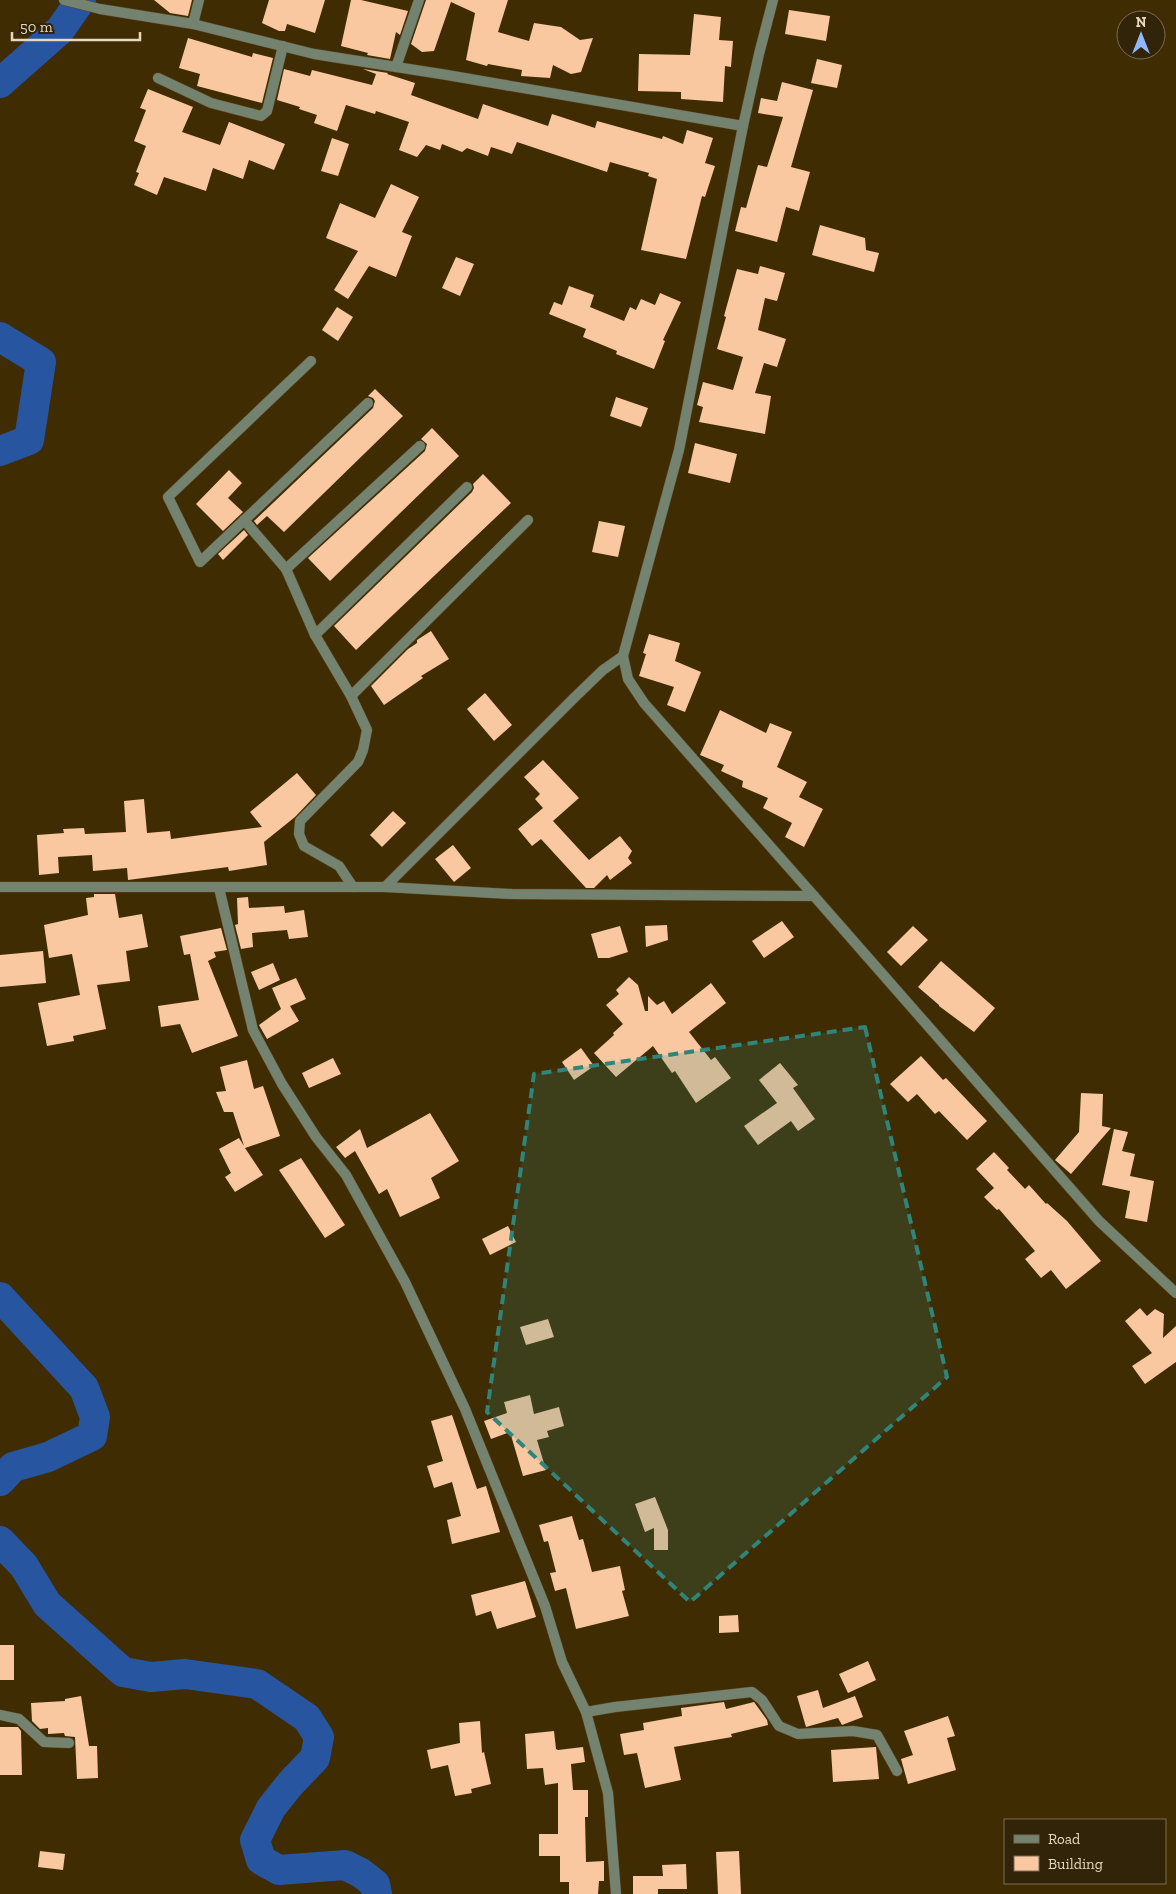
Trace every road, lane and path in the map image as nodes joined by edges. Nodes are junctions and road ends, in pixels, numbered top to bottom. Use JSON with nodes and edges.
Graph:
{"nodes":[{"id":1,"x":64,"y":0,"type":"edge"},
{"id":2,"x":199,"y":0,"type":"edge"},
{"id":3,"x":419,"y":0,"type":"edge"},
{"id":4,"x":773,"y":0,"type":"edge"},
{"id":5,"x":194,"y":24,"type":"junction"},
{"id":6,"x":283,"y":46,"type":"junction"},
{"id":7,"x":396,"y":67,"type":"junction"},
{"id":8,"x":158,"y":78,"type":"dead end"},
{"id":9,"x":744,"y":126,"type":"junction"},
{"id":10,"x":311,"y":361,"type":"dead end"},
{"id":11,"x":368,"y":403,"type":"dead end"},
{"id":12,"x":420,"y":446,"type":"dead end"},
{"id":13,"x":467,"y":487,"type":"dead end"},
{"id":14,"x":244,"y":520,"type":"junction"},
{"id":15,"x":528,"y":520,"type":"dead end"},
{"id":16,"x":286,"y":569,"type":"junction"},
{"id":17,"x":315,"y":636,"type":"junction"},
{"id":18,"x":623,"y":656,"type":"junction"},
{"id":19,"x":351,"y":696,"type":"junction"},
{"id":20,"x":0,"y":887,"type":"edge"},
{"id":21,"x":353,"y":887,"type":"junction"},
{"id":22,"x":385,"y":887,"type":"junction"},
{"id":23,"x":219,"y":888,"type":"junction"},
{"id":24,"x":814,"y":896,"type":"junction"},
{"id":25,"x":1176,"y":1293,"type":"edge"},
{"id":26,"x":586,"y":1712,"type":"junction"},
{"id":27,"x":0,"y":1715,"type":"edge"},
{"id":28,"x":69,"y":1743,"type":"dead end"},
{"id":29,"x":897,"y":1771,"type":"dead end"},
{"id":30,"x":616,"y":1894,"type":"edge"}],
"edges":[{"from":1,"to":5,"type":"street"},
{"from":2,"to":5,"type":"street"},
{"from":3,"to":7,"type":"street"},
{"from":4,"to":9,"type":"street"},
{"from":5,"to":6,"type":"street"},
{"from":6,"to":7,"type":"street"},
{"from":6,"to":8,"type":"street"},
{"from":7,"to":9,"type":"street"},
{"from":9,"to":18,"type":"street"},
{"from":10,"to":14,"type":"street"},
{"from":11,"to":14,"type":"street"},
{"from":12,"to":16,"type":"street"},
{"from":13,"to":17,"type":"street"},
{"from":14,"to":16,"type":"street"},
{"from":15,"to":19,"type":"street"},
{"from":16,"to":17,"type":"street"},
{"from":17,"to":19,"type":"street"},
{"from":18,"to":22,"type":"street"},
{"from":18,"to":24,"type":"street"},
{"from":19,"to":21,"type":"street"},
{"from":20,"to":23,"type":"street"},
{"from":21,"to":22,"type":"street"},
{"from":21,"to":23,"type":"street"},
{"from":22,"to":24,"type":"street"},
{"from":23,"to":26,"type":"street"},
{"from":24,"to":25,"type":"street"},
{"from":26,"to":29,"type":"street"},
{"from":26,"to":30,"type":"street"},
{"from":27,"to":28,"type":"street"}]}
